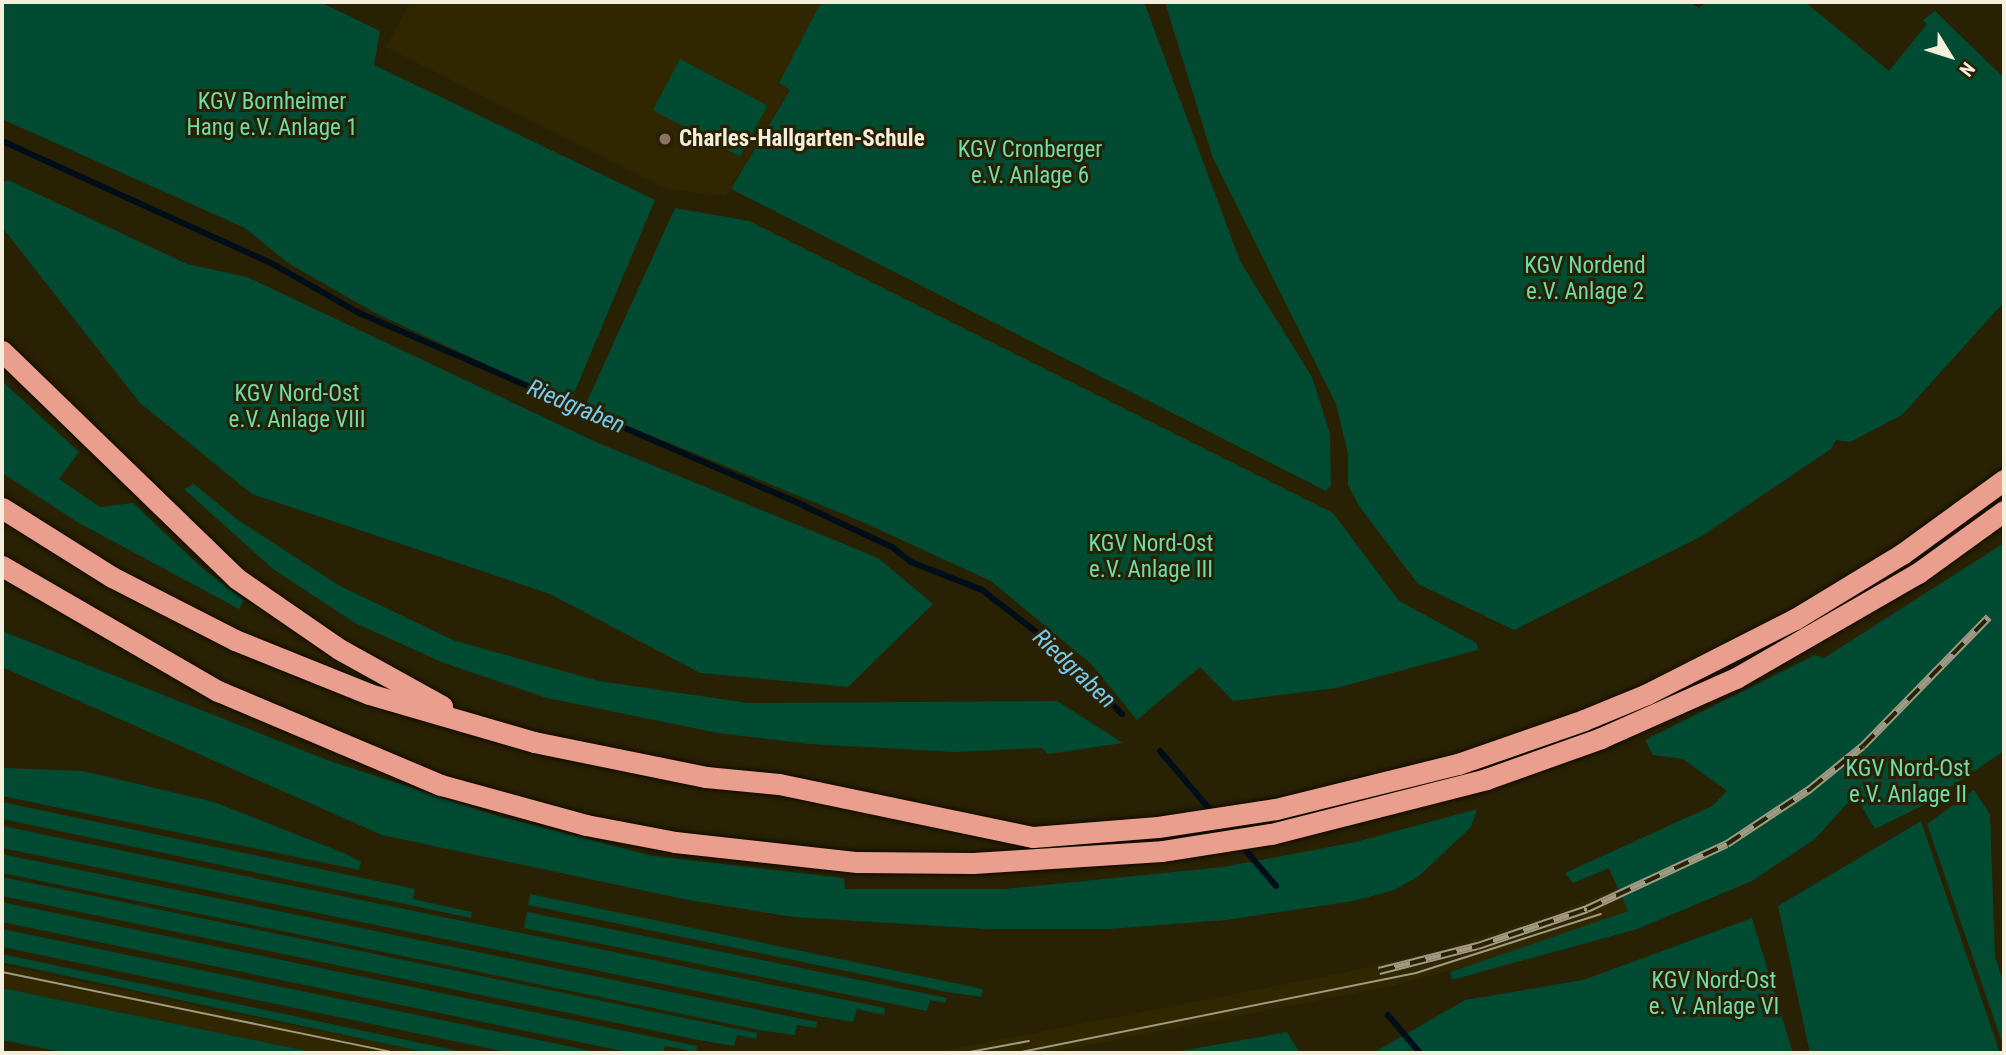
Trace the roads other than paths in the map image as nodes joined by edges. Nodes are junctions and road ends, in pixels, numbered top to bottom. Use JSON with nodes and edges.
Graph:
{"nodes":[{"id":1,"x":2,"y":351,"type":"edge"},
{"id":2,"x":2004,"y":480,"type":"edge"},
{"id":3,"x":2,"y":508,"type":"edge"},
{"id":4,"x":2004,"y":511,"type":"edge"},
{"id":5,"x":2,"y":566,"type":"edge"},
{"id":6,"x":474,"y":724,"type":"junction"}],
"edges":[{"from":1,"to":6,"type":"highway"},
{"from":2,"to":6,"type":"highway"},
{"from":3,"to":6,"type":"highway"},
{"from":4,"to":5,"type":"highway"}]}
